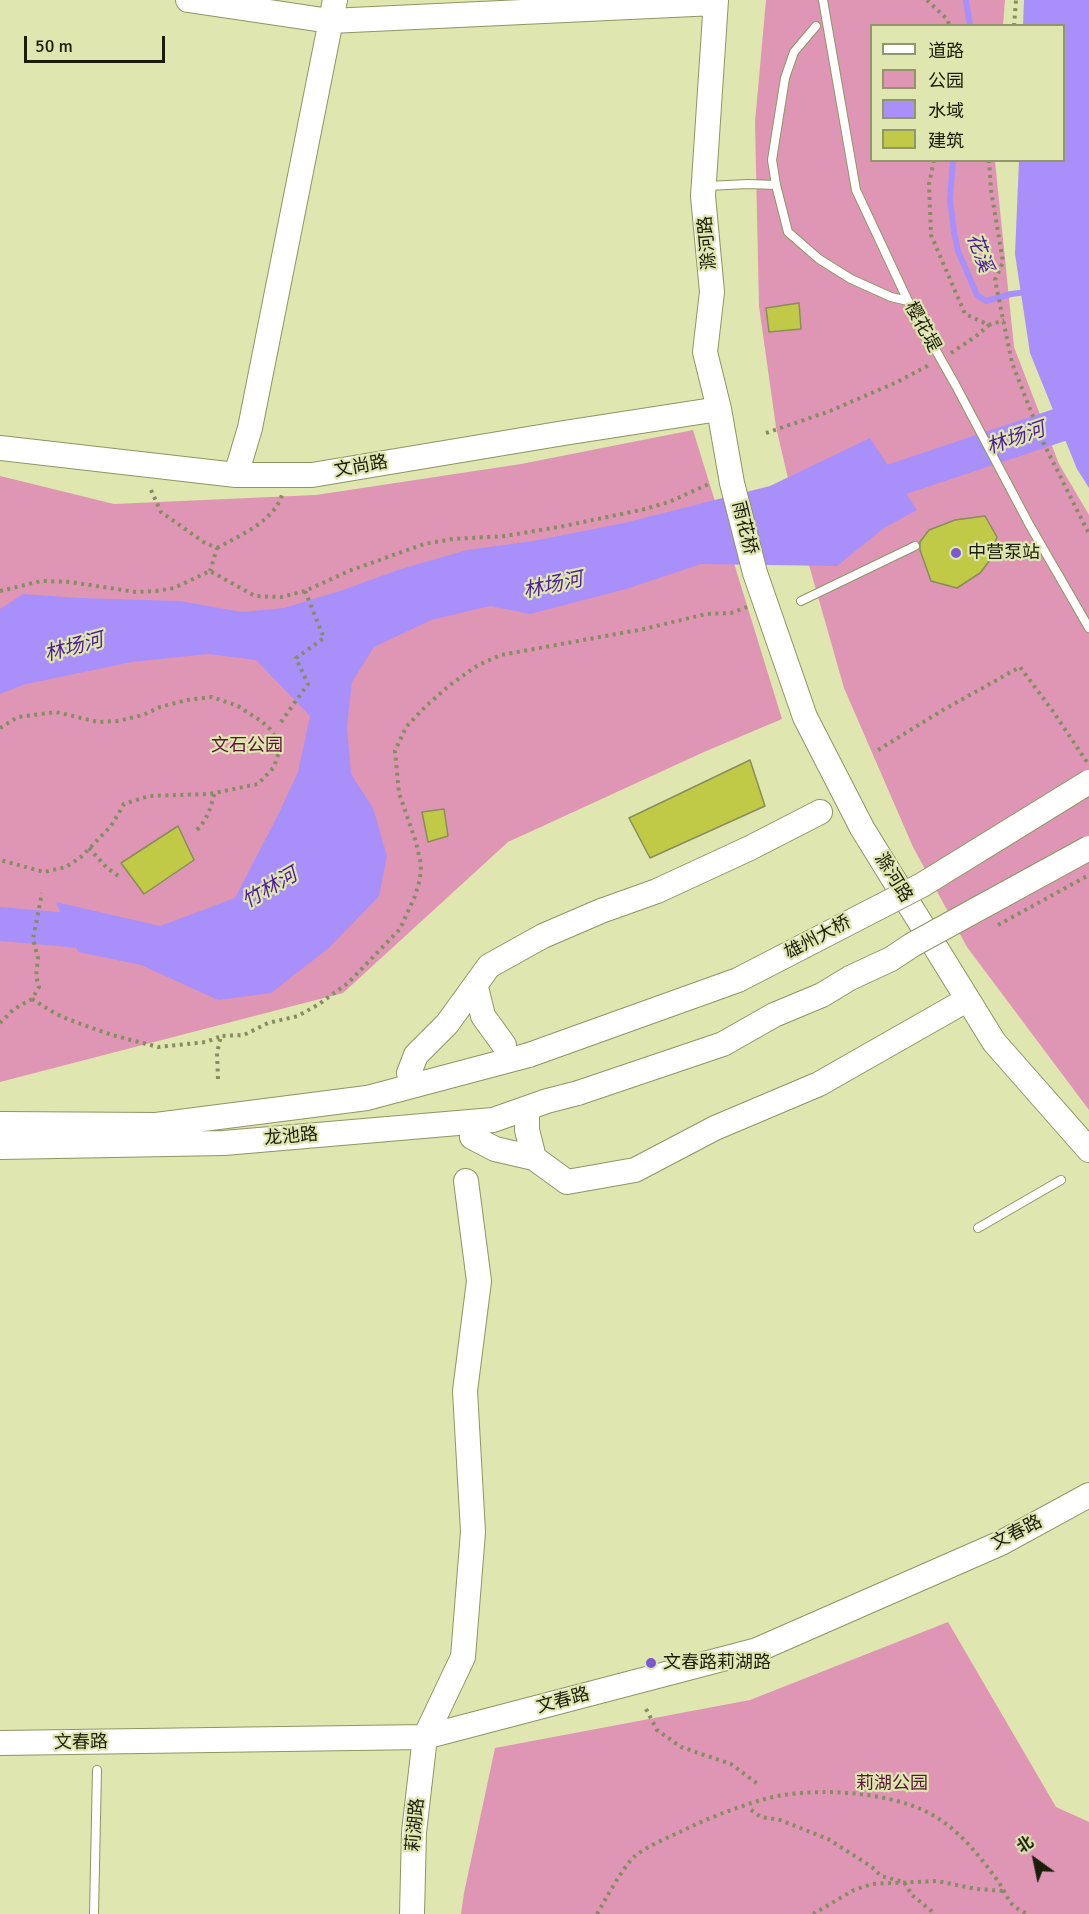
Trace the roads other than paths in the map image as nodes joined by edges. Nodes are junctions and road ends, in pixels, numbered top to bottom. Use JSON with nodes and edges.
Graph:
{"nodes":[{"id":1,"x":188,"y":0,"type":"edge"},
{"id":2,"x":823,"y":0,"type":"edge"},
{"id":3,"x":716,"y":2,"type":"edge"},
{"id":4,"x":332,"y":11,"type":"edge"},
{"id":5,"x":816,"y":26,"type":"dead end"},
{"id":6,"x":776,"y":185,"type":"junction"},
{"id":7,"x":704,"y":186,"type":"junction"},
{"id":8,"x":908,"y":301,"type":"junction"},
{"id":9,"x":719,"y":409,"type":"junction"},
{"id":10,"x":0,"y":448,"type":"edge"},
{"id":11,"x":236,"y":475,"type":"junction"},
{"id":12,"x":726,"y":481,"type":"joint"},
{"id":13,"x":915,"y":546,"type":"dead end"},
{"id":14,"x":755,"y":573,"type":"joint"},
{"id":15,"x":801,"y":601,"type":"dead end"},
{"id":16,"x":1089,"y":628,"type":"edge"},
{"id":17,"x":1089,"y":782,"type":"edge"},
{"id":18,"x":820,"y":812,"type":"dead end"},
{"id":19,"x":1089,"y":848,"type":"edge"},
{"id":20,"x":476,"y":987,"type":"junction"},
{"id":21,"x":956,"y":1006,"type":"dead end"},
{"id":22,"x":504,"y":1045,"type":"dead end"},
{"id":23,"x":530,"y":1055,"type":"joint"},
{"id":24,"x":409,"y":1073,"type":"dead end"},
{"id":25,"x":527,"y":1114,"type":"dead end"},
{"id":26,"x":0,"y":1124,"type":"edge"},
{"id":27,"x":472,"y":1137,"type":"dead end"},
{"id":28,"x":0,"y":1147,"type":"edge"},
{"id":29,"x":1089,"y":1149,"type":"edge"},
{"id":30,"x":534,"y":1158,"type":"junction"},
{"id":31,"x":1061,"y":1180,"type":"dead end"},
{"id":32,"x":466,"y":1181,"type":"dead end"},
{"id":33,"x":978,"y":1228,"type":"dead end"},
{"id":34,"x":1089,"y":1496,"type":"edge"},
{"id":35,"x":425,"y":1737,"type":"junction"},
{"id":36,"x":0,"y":1743,"type":"edge"},
{"id":37,"x":97,"y":1770,"type":"dead end"},
{"id":38,"x":94,"y":1914,"type":"edge"},
{"id":39,"x":412,"y":1914,"type":"edge"}],
"edges":[{"from":1,"to":4,"type":"street"},
{"from":2,"to":8,"type":"lane","name":"樱花堤"},
{"from":3,"to":4,"type":"street"},
{"from":3,"to":7,"type":"street","name":"滁河路"},
{"from":4,"to":11,"type":"street"},
{"from":5,"to":6,"type":"lane"},
{"from":6,"to":7,"type":"lane"},
{"from":6,"to":8,"type":"lane"},
{"from":7,"to":9,"type":"street","name":"滁河路"},
{"from":8,"to":16,"type":"lane","name":"樱花堤"},
{"from":9,"to":11,"type":"street","name":"文尚路"},
{"from":9,"to":12,"type":"street","name":"滁河路"},
{"from":10,"to":11,"type":"street","name":"文尚路"},
{"from":12,"to":14,"type":"street","name":"雨花桥"},
{"from":13,"to":15,"type":"lane"},
{"from":14,"to":29,"type":"street","name":"滁河路"},
{"from":17,"to":23,"type":"street","name":"雄州大桥","bridge":true},
{"from":18,"to":20,"type":"street"},
{"from":19,"to":28,"type":"street","name":"龙池路","bridge":true},
{"from":20,"to":22,"type":"street"},
{"from":20,"to":24,"type":"street"},
{"from":21,"to":30,"type":"street"},
{"from":23,"to":26,"type":"street","name":"龙池路"},
{"from":25,"to":30,"type":"street"},
{"from":27,"to":30,"type":"street"},
{"from":31,"to":33,"type":"lane"},
{"from":32,"to":35,"type":"street","name":"莉湖路"},
{"from":34,"to":35,"type":"street","name":"文春路"},
{"from":35,"to":36,"type":"street","name":"文春路"},
{"from":35,"to":39,"type":"street","name":"莉湖路"},
{"from":37,"to":38,"type":"lane"}]}
